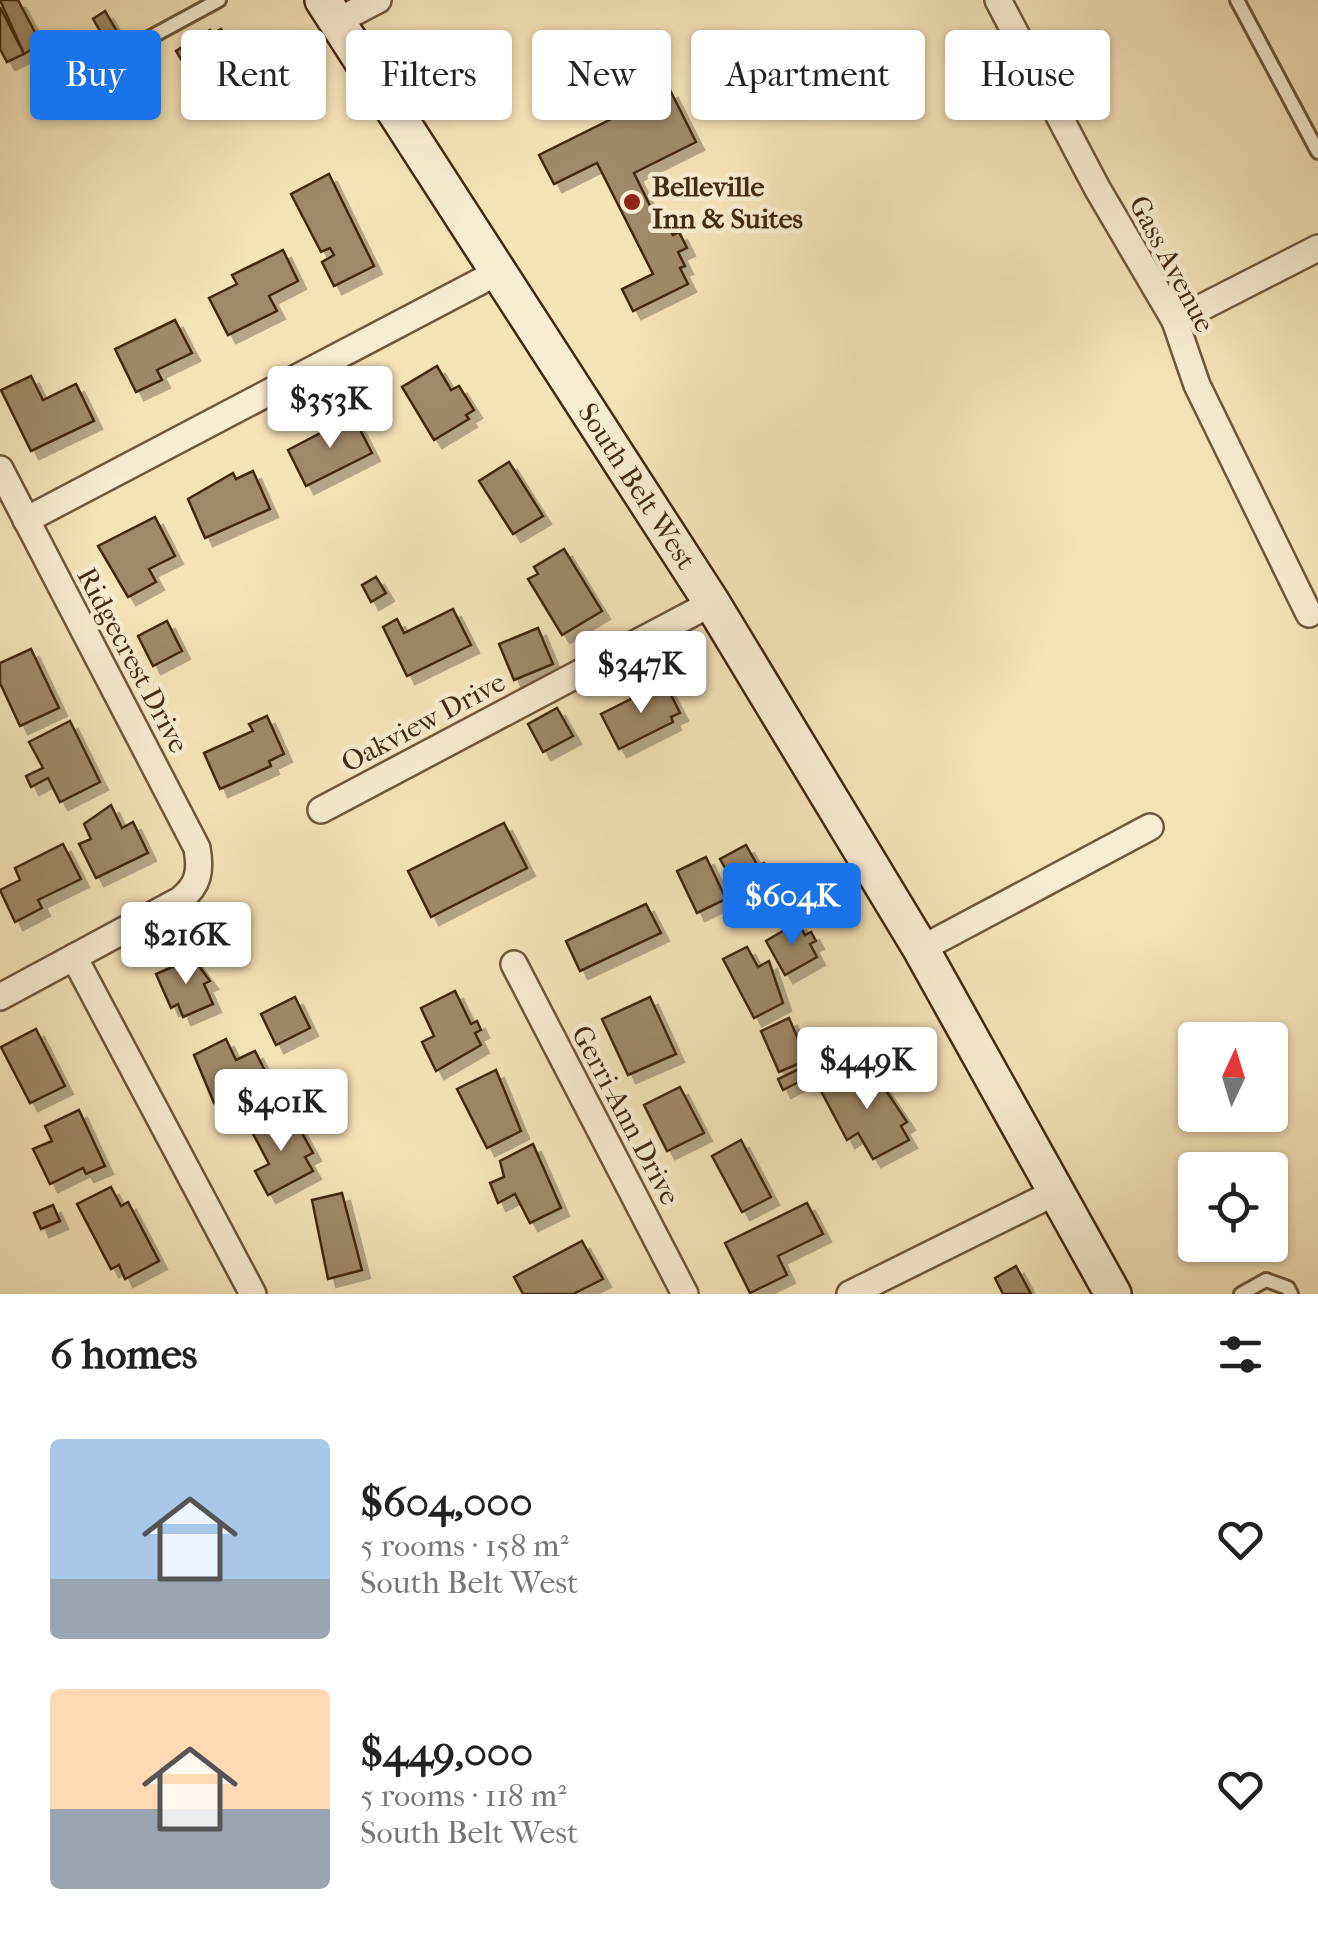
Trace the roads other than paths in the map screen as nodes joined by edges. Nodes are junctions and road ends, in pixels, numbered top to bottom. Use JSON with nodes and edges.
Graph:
{"nodes":[{"id":1,"x":219,"y":0,"type":"edge"},
{"id":2,"x":378,"y":0,"type":"edge"},
{"id":3,"x":998,"y":0,"type":"edge"},
{"id":4,"x":1238,"y":0,"type":"edge"},
{"id":5,"x":330,"y":11,"type":"edge"},
{"id":6,"x":161,"y":31,"type":"edge"},
{"id":7,"x":1318,"y":152,"type":"edge"},
{"id":8,"x":1318,"y":248,"type":"edge"},
{"id":9,"x":500,"y":272,"type":"junction"},
{"id":10,"x":1175,"y":322,"type":"junction"},
{"id":11,"x":0,"y":469,"type":"edge"},
{"id":12,"x":26,"y":520,"type":"junction"},
{"id":13,"x":712,"y":603,"type":"junction"},
{"id":14,"x":1309,"y":614,"type":"dead end"},
{"id":15,"x":322,"y":810,"type":"dead end"},
{"id":16,"x":1150,"y":827,"type":"dead end"},
{"id":17,"x":921,"y":948,"type":"junction"},
{"id":18,"x":74,"y":956,"type":"junction"},
{"id":19,"x":514,"y":964,"type":"dead end"},
{"id":20,"x":0,"y":997,"type":"edge"},
{"id":21,"x":1058,"y":1191,"type":"junction"},
{"id":22,"x":253,"y":1294,"type":"edge"},
{"id":23,"x":685,"y":1294,"type":"edge"},
{"id":24,"x":850,"y":1294,"type":"edge"},
{"id":25,"x":1113,"y":1294,"type":"edge"},
{"id":26,"x":1242,"y":1294,"type":"edge"},
{"id":27,"x":1291,"y":1294,"type":"edge"}],
"edges":[{"from":1,"to":6,"type":"lane"},
{"from":2,"to":5,"type":"street"},
{"from":3,"to":10,"type":"street","name":"Gass Avenue"},
{"from":4,"to":7,"type":"lane"},
{"from":5,"to":9,"type":"main road","name":"South Belt West"},
{"from":8,"to":10,"type":"street"},
{"from":9,"to":12,"type":"street"},
{"from":9,"to":13,"type":"main road","name":"South Belt West"},
{"from":10,"to":14,"type":"street","name":"Gass Avenue"},
{"from":11,"to":12,"type":"street","name":"Ridgecrest Drive"},
{"from":12,"to":18,"type":"street","name":"Ridgecrest Drive"},
{"from":13,"to":15,"type":"street","name":"Oakview Drive"},
{"from":13,"to":17,"type":"main road","name":"South Belt West"},
{"from":16,"to":17,"type":"street"},
{"from":17,"to":21,"type":"main road","name":"South Belt West"},
{"from":18,"to":20,"type":"street"},
{"from":18,"to":22,"type":"street"},
{"from":19,"to":23,"type":"street","name":"Gerri-Ann Drive"},
{"from":21,"to":24,"type":"street"},
{"from":21,"to":25,"type":"main road","name":"South Belt West"},
{"from":26,"to":27,"type":"lane"}]}
